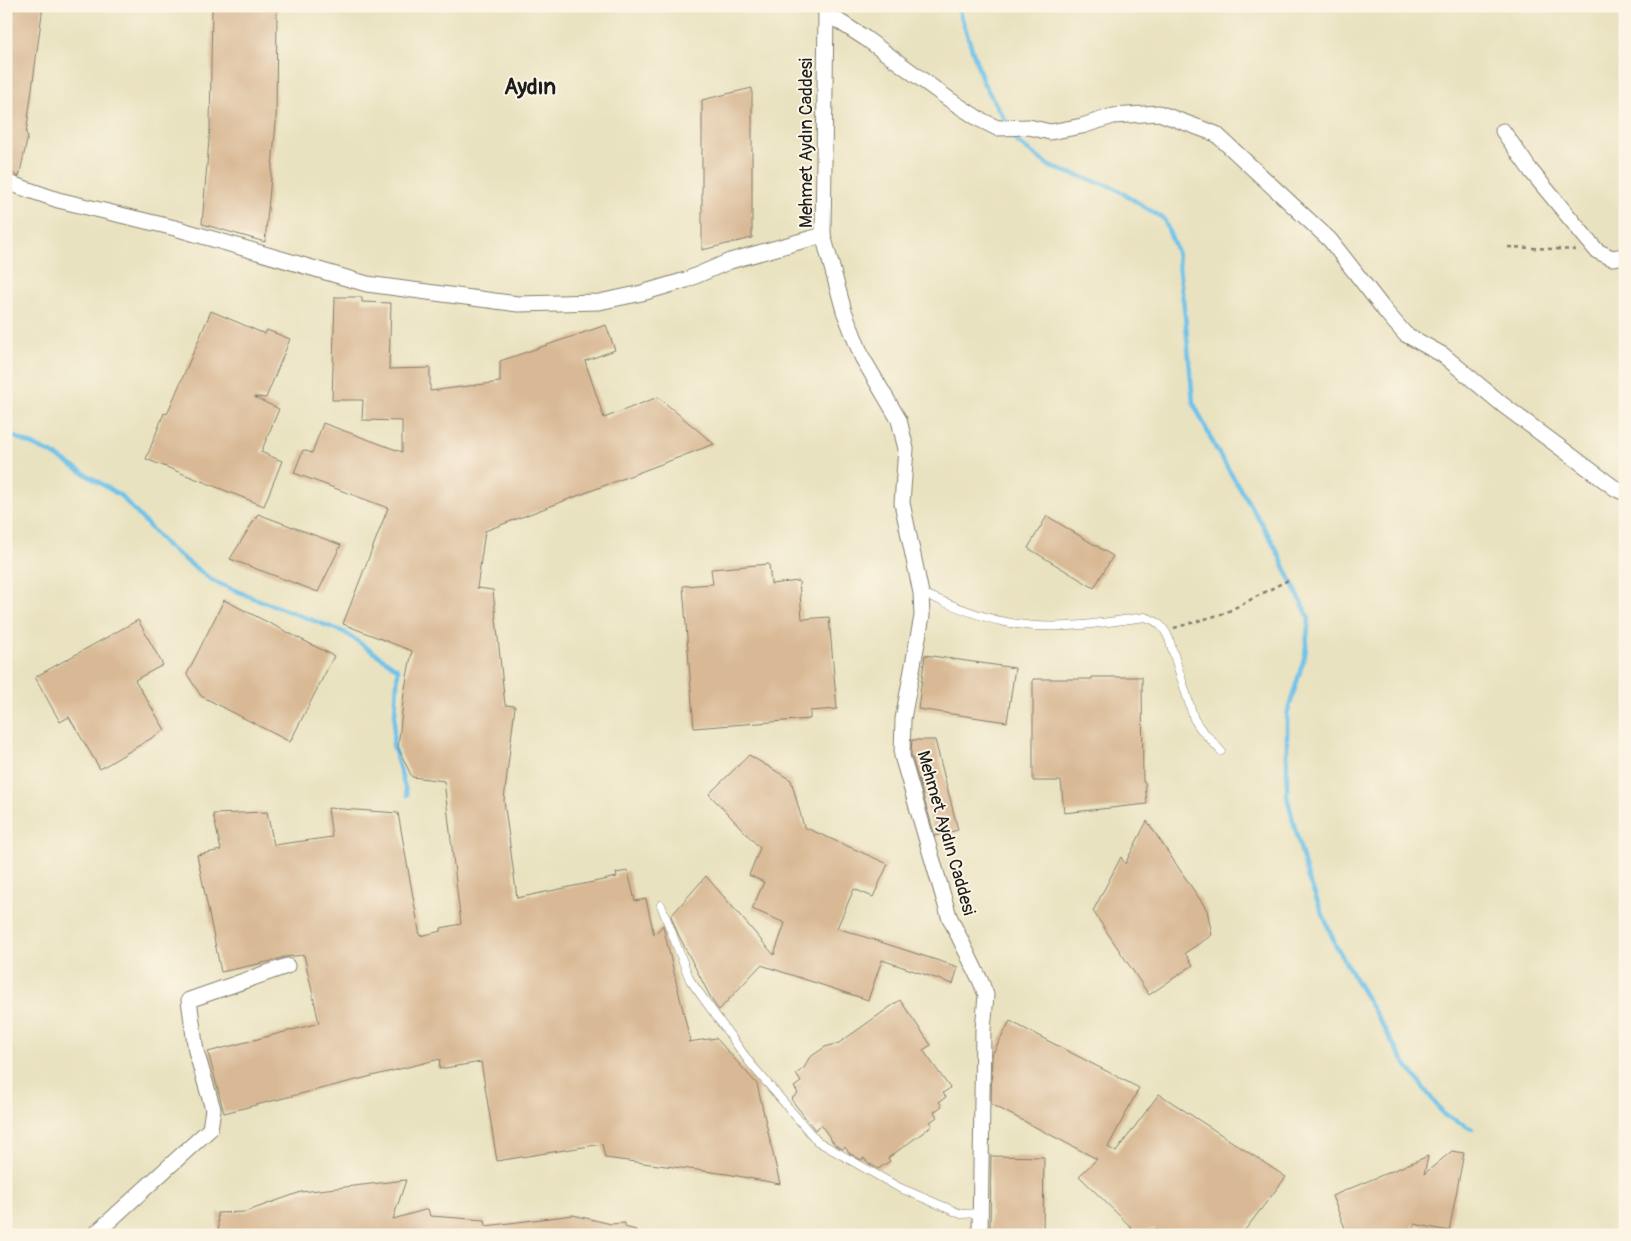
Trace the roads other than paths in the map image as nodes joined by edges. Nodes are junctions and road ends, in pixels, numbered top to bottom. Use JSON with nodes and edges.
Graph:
{"nodes":[{"id":1,"x":826,"y":9,"type":"edge"},
{"id":2,"x":1503,"y":131,"type":"dead end"},
{"id":3,"x":6,"y":182,"type":"edge"},
{"id":4,"x":824,"y":236,"type":"junction"},
{"id":5,"x":1625,"y":256,"type":"edge"},
{"id":6,"x":1625,"y":493,"type":"edge"},
{"id":7,"x":922,"y":593,"type":"junction"},
{"id":8,"x":1220,"y":751,"type":"dead end"},
{"id":9,"x":662,"y":905,"type":"dead end"},
{"id":10,"x":287,"y":966,"type":"dead end"},
{"id":11,"x":980,"y":1212,"type":"junction"},
{"id":12,"x":94,"y":1235,"type":"edge"},
{"id":13,"x":980,"y":1235,"type":"edge"}],
"edges":[{"from":1,"to":4,"type":"street","name":"Mehmet Aydın Caddesi"},
{"from":1,"to":6,"type":"street"},
{"from":2,"to":5,"type":"street"},
{"from":3,"to":4,"type":"street"},
{"from":4,"to":7,"type":"street","name":"Mehmet Aydın Caddesi"},
{"from":7,"to":8,"type":"lane"},
{"from":7,"to":11,"type":"street","name":"Mehmet Aydın Caddesi"},
{"from":9,"to":11,"type":"lane"},
{"from":10,"to":12,"type":"street"},
{"from":11,"to":13,"type":"street","name":"Mehmet Aydın Caddesi"}]}
